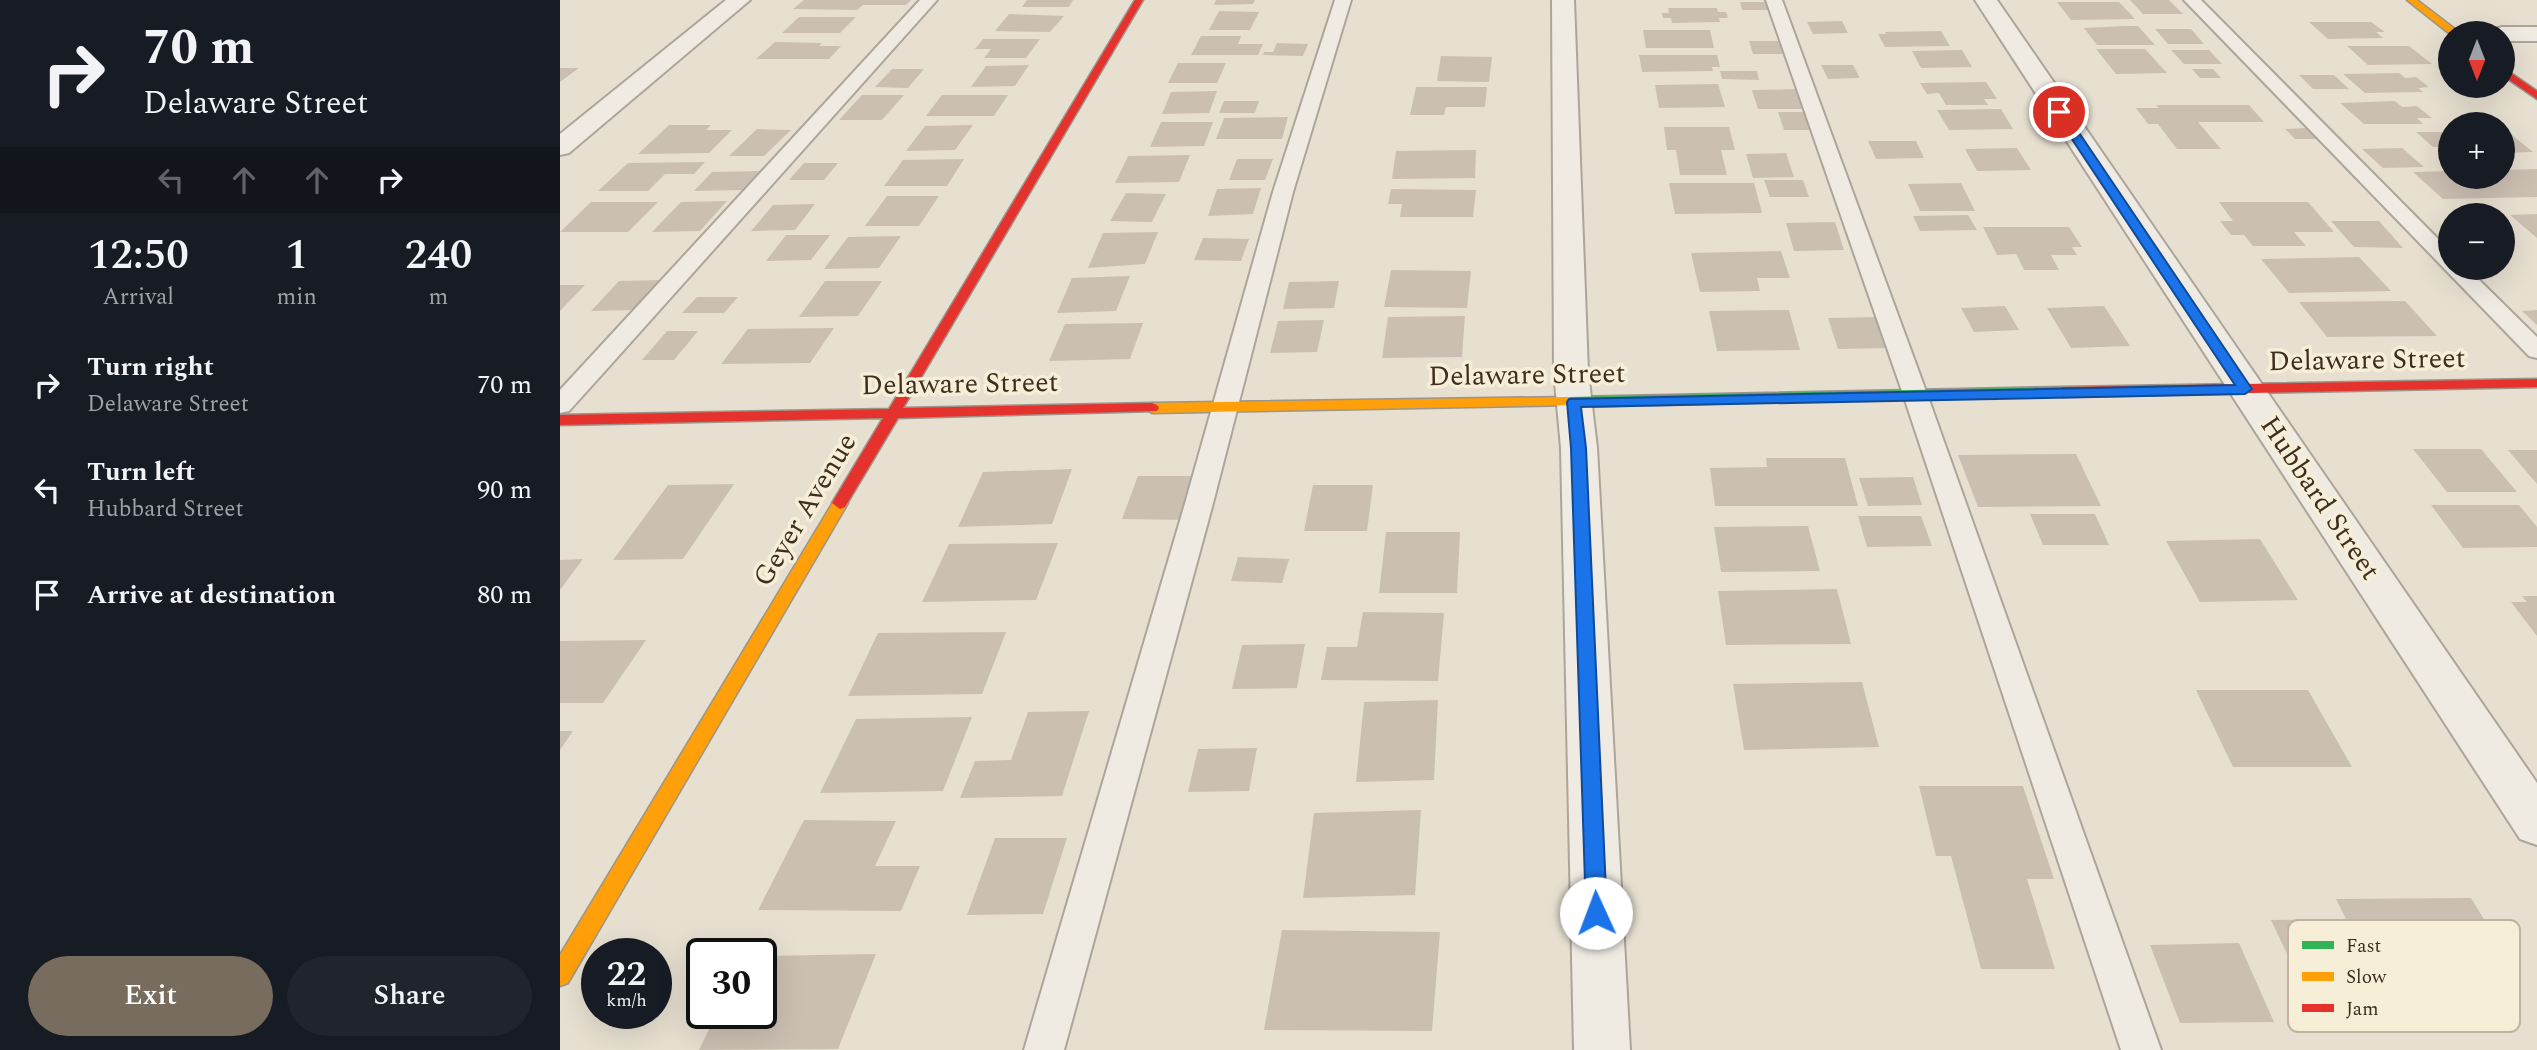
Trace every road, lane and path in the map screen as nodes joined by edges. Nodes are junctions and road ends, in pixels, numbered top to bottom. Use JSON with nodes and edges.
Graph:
{"nodes":[{"id":1,"x":739,"y":0,"type":"edge"},
{"id":2,"x":929,"y":0,"type":"edge"},
{"id":3,"x":1139,"y":0,"type":"edge"},
{"id":4,"x":1343,"y":0,"type":"edge"},
{"id":5,"x":1563,"y":0,"type":"edge"},
{"id":6,"x":1774,"y":0,"type":"edge"},
{"id":7,"x":1986,"y":0,"type":"edge"},
{"id":8,"x":2192,"y":0,"type":"edge"},
{"id":9,"x":2411,"y":0,"type":"edge"},
{"id":10,"x":2439,"y":21,"type":"edge"},
{"id":11,"x":2515,"y":34,"type":"edge"},
{"id":12,"x":2537,"y":34,"type":"edge"},
{"id":13,"x":2515,"y":80,"type":"edge"},
{"id":14,"x":2537,"y":96,"type":"edge"},
{"id":15,"x":560,"y":147,"type":"edge"},
{"id":16,"x":2438,"y":251,"type":"edge"},
{"id":17,"x":2467,"y":280,"type":"edge"},
{"id":18,"x":2537,"y":351,"type":"edge"},
{"id":19,"x":2537,"y":383,"type":"edge"},
{"id":20,"x":2245,"y":389,"type":"junction"},
{"id":21,"x":1915,"y":394,"type":"junction"},
{"id":22,"x":1574,"y":402,"type":"junction"},
{"id":23,"x":560,"y":405,"type":"edge"},
{"id":24,"x":1224,"y":406,"type":"junction"},
{"id":25,"x":896,"y":411,"type":"junction"},
{"id":26,"x":560,"y":420,"type":"edge"},
{"id":27,"x":2537,"y":823,"type":"edge"},
{"id":28,"x":560,"y":975,"type":"edge"},
{"id":29,"x":1044,"y":1050,"type":"edge"},
{"id":30,"x":1602,"y":1050,"type":"edge"},
{"id":31,"x":2141,"y":1050,"type":"edge"}],
"edges":[{"from":1,"to":15,"type":"street"},
{"from":2,"to":23,"type":"lane"},
{"from":3,"to":25,"type":"street","name":"Geyer Avenue"},
{"from":4,"to":24,"type":"lane"},
{"from":5,"to":22,"type":"street"},
{"from":6,"to":21,"type":"lane"},
{"from":7,"to":20,"type":"street","name":"Hubbard Street"},
{"from":8,"to":16,"type":"lane"},
{"from":9,"to":10,"type":"street"},
{"from":11,"to":12,"type":"street"},
{"from":13,"to":14,"type":"street"},
{"from":17,"to":18,"type":"lane"},
{"from":19,"to":20,"type":"street","name":"Delaware Street"},
{"from":20,"to":21,"type":"street","name":"Delaware Street"},
{"from":20,"to":27,"type":"street","name":"Hubbard Street"},
{"from":21,"to":22,"type":"street","name":"Delaware Street"},
{"from":21,"to":31,"type":"lane"},
{"from":22,"to":24,"type":"street","name":"Delaware Street"},
{"from":22,"to":30,"type":"street"},
{"from":24,"to":25,"type":"street","name":"Delaware Street"},
{"from":24,"to":29,"type":"lane"},
{"from":25,"to":26,"type":"street","name":"Delaware Street"},
{"from":25,"to":28,"type":"street","name":"Geyer Avenue"}]}
